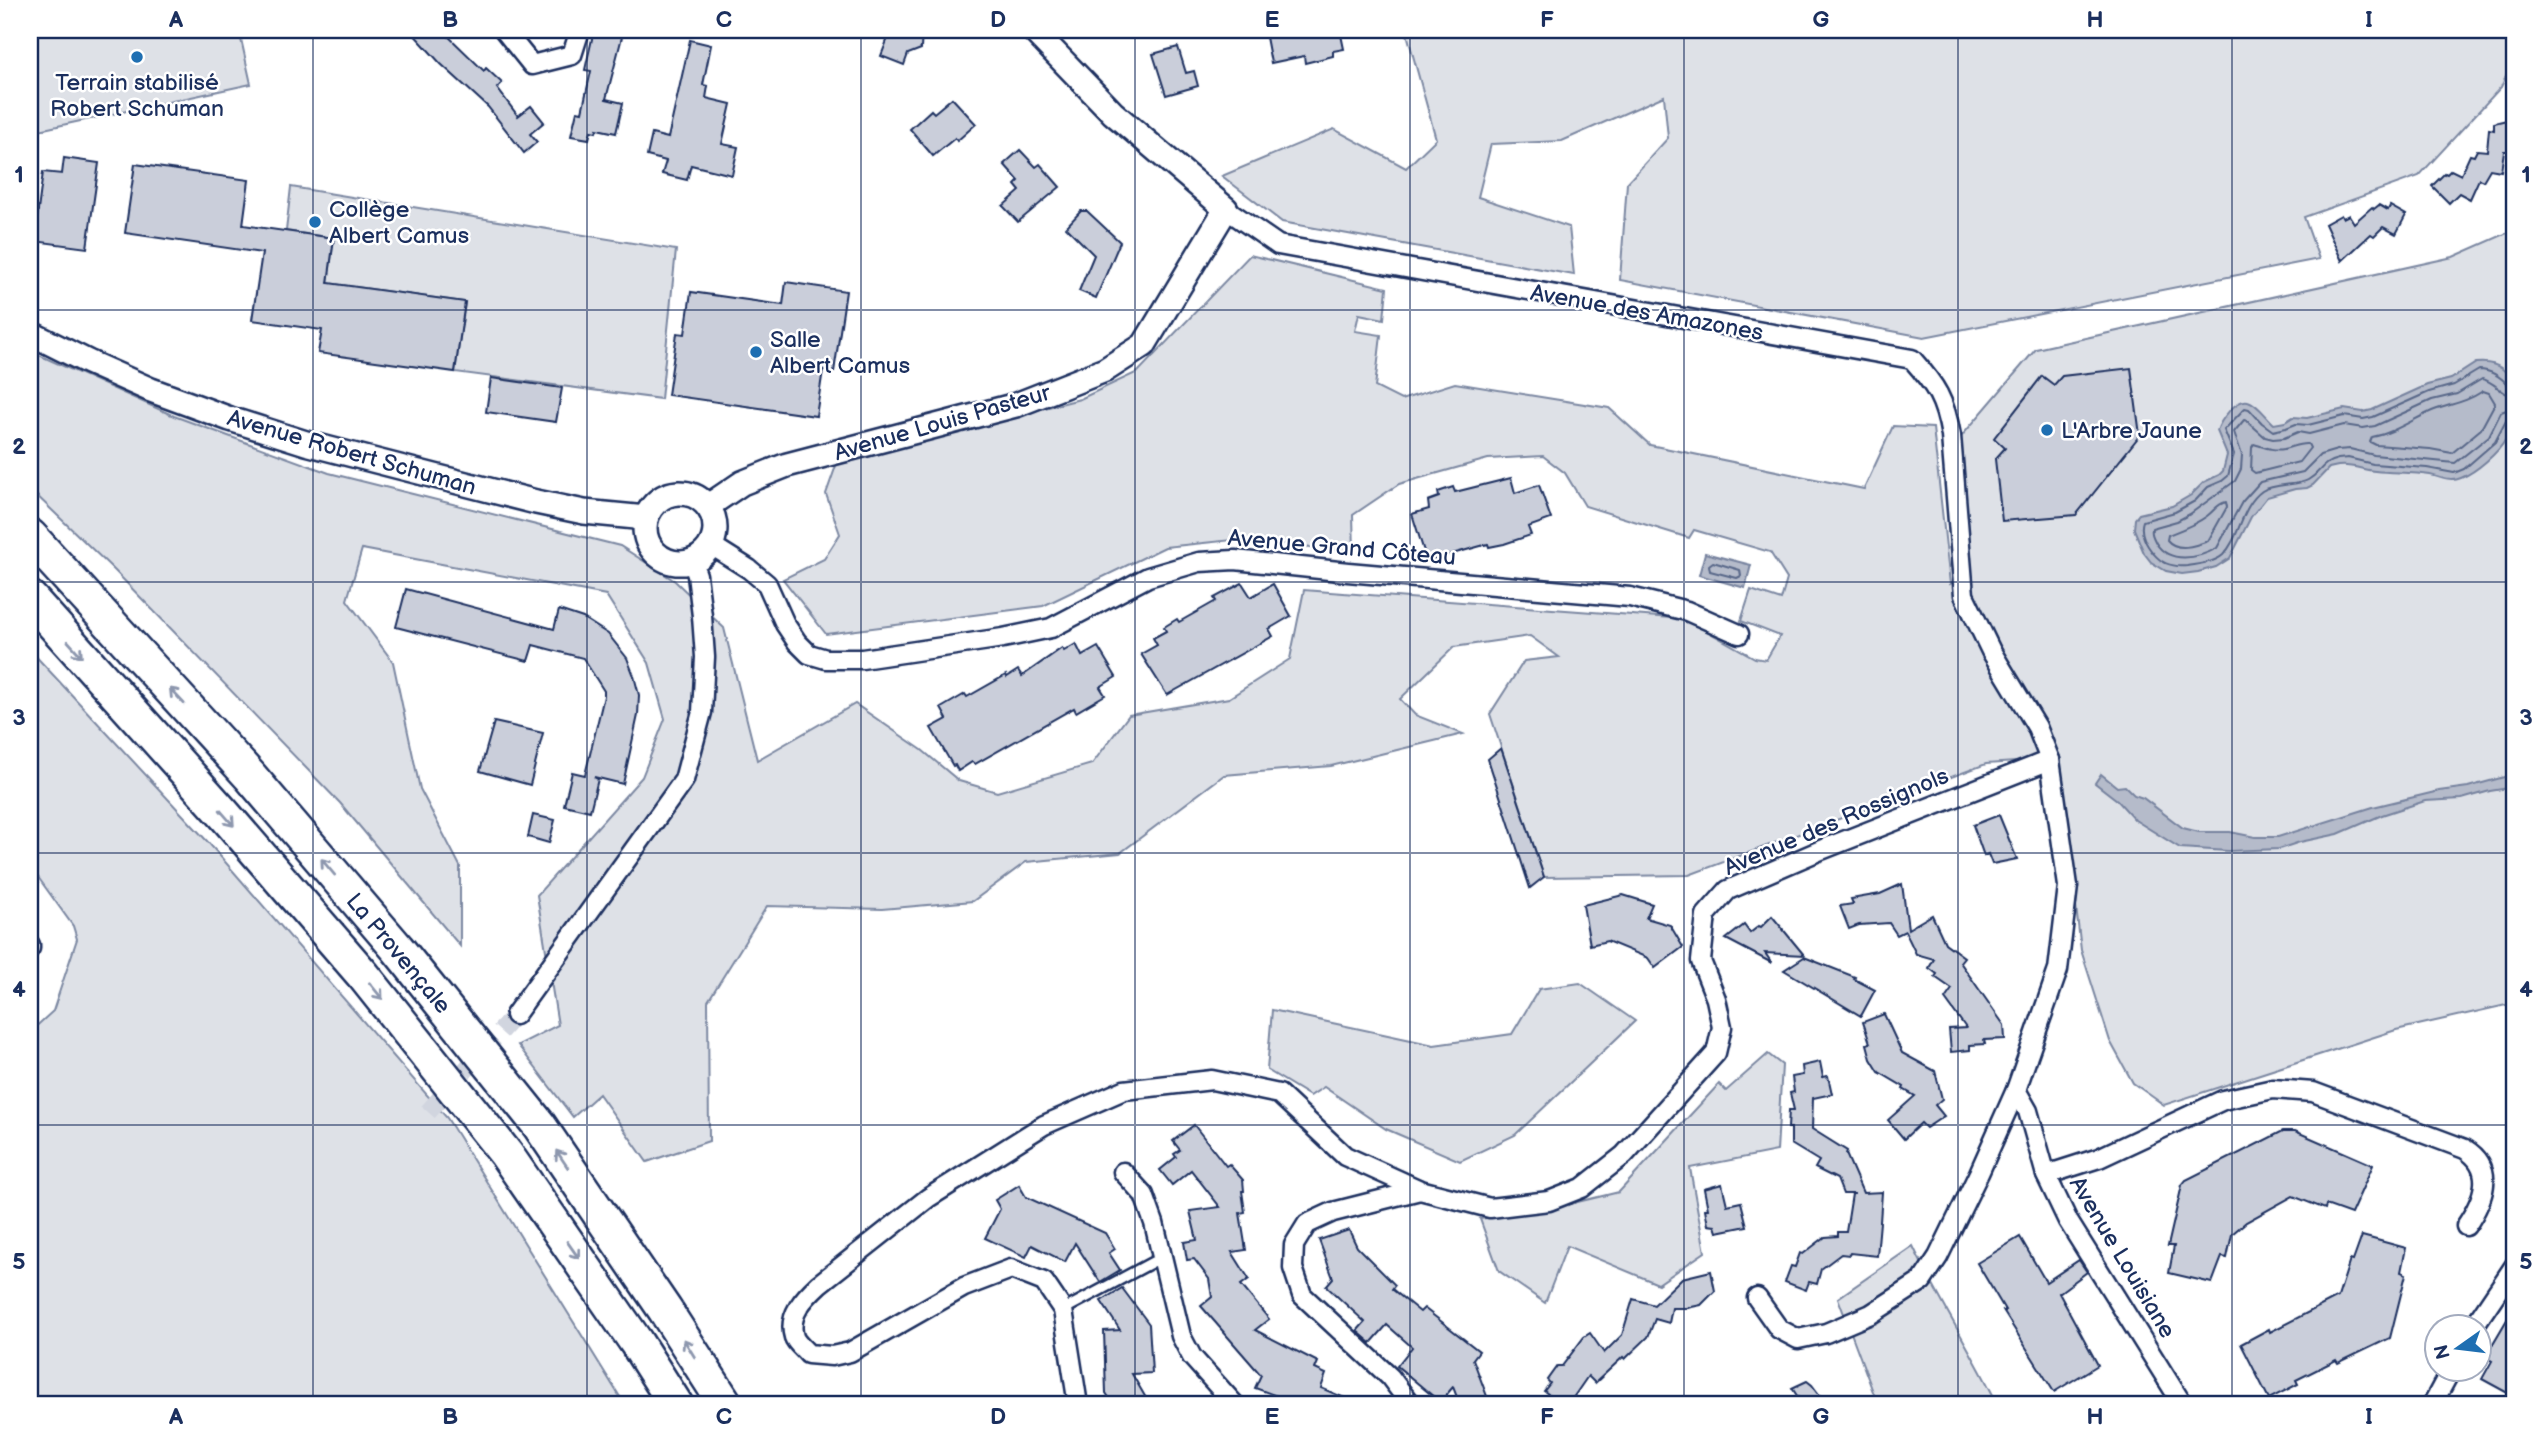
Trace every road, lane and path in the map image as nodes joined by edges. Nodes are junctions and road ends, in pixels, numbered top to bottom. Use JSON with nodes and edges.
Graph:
{"nodes":[{"id":1,"x":505,"y":30,"type":"edge"},
{"id":2,"x":580,"y":30,"type":"edge"},
{"id":3,"x":1033,"y":30,"type":"edge"},
{"id":4,"x":1226,"y":209,"type":"junction"},
{"id":5,"x":30,"y":333,"type":"edge"},
{"id":6,"x":708,"y":506,"type":"junction"},
{"id":7,"x":646,"y":518,"type":"junction"},
{"id":8,"x":30,"y":536,"type":"edge"},
{"id":9,"x":711,"y":545,"type":"junction"},
{"id":10,"x":692,"y":561,"type":"junction"},
{"id":11,"x":30,"y":598,"type":"edge"},
{"id":12,"x":1739,"y":634,"type":"dead end"},
{"id":13,"x":2050,"y":760,"type":"junction"},
{"id":14,"x":515,"y":1015,"type":"tunnel mouth"},
{"id":15,"x":2016,"y":1090,"type":"junction"},
{"id":16,"x":1123,"y":1172,"type":"dead end"},
{"id":17,"x":2046,"y":1175,"type":"junction"},
{"id":18,"x":1420,"y":1190,"type":"junction"},
{"id":19,"x":2466,"y":1226,"type":"dead end"},
{"id":20,"x":1162,"y":1257,"type":"junction"},
{"id":21,"x":2515,"y":1265,"type":"edge"},
{"id":22,"x":1757,"y":1298,"type":"dead end"},
{"id":23,"x":1063,"y":1310,"type":"junction"},
{"id":24,"x":2483,"y":1312,"type":"edge"},
{"id":25,"x":2444,"y":1382,"type":"edge"},
{"id":26,"x":676,"y":1405,"type":"edge"},
{"id":27,"x":726,"y":1405,"type":"edge"},
{"id":28,"x":1078,"y":1405,"type":"edge"},
{"id":29,"x":1235,"y":1405,"type":"edge"},
{"id":30,"x":1410,"y":1405,"type":"edge"},
{"id":31,"x":2183,"y":1405,"type":"edge"},
{"id":32,"x":2432,"y":1405,"type":"edge"}],
"edges":[{"from":1,"to":2,"type":"street"},
{"from":3,"to":4,"type":"street","name":"Avenue des Amazones"},
{"from":4,"to":6,"type":"street","name":"Avenue Louis Pasteur"},
{"from":4,"to":13,"type":"street","name":"Avenue des Amazones"},
{"from":5,"to":7,"type":"street","name":"Avenue Robert Schuman"},
{"from":6,"to":7,"type":"street"},
{"from":6,"to":9,"type":"street"},
{"from":7,"to":10,"type":"street"},
{"from":27,"to":8,"type":"highway","name":"La Provençale","one_way":true},
{"from":9,"to":10,"type":"street"},
{"from":9,"to":12,"type":"street","name":"Avenue Grand Côteau"},
{"from":10,"to":14,"type":"street"},
{"from":11,"to":26,"type":"highway","name":"La Provençale","one_way":true},
{"from":13,"to":15,"type":"street","name":"Avenue des Amazones"},
{"from":13,"to":18,"type":"street","name":"Avenue des Rossignols"},
{"from":15,"to":17,"type":"street","name":"Avenue Louisiane"},
{"from":15,"to":22,"type":"street","name":"Avenue des Amazones"},
{"from":16,"to":20,"type":"street"},
{"from":17,"to":19,"type":"street"},
{"from":17,"to":31,"type":"street","name":"Avenue Louisiane"},
{"from":18,"to":23,"type":"street","name":"Avenue des Rossignols"},
{"from":18,"to":30,"type":"street"},
{"from":20,"to":23,"type":"lane"},
{"from":20,"to":29,"type":"street"},
{"from":21,"to":24,"type":"street"},
{"from":23,"to":28,"type":"street"},
{"from":25,"to":32,"type":"street"}]}
